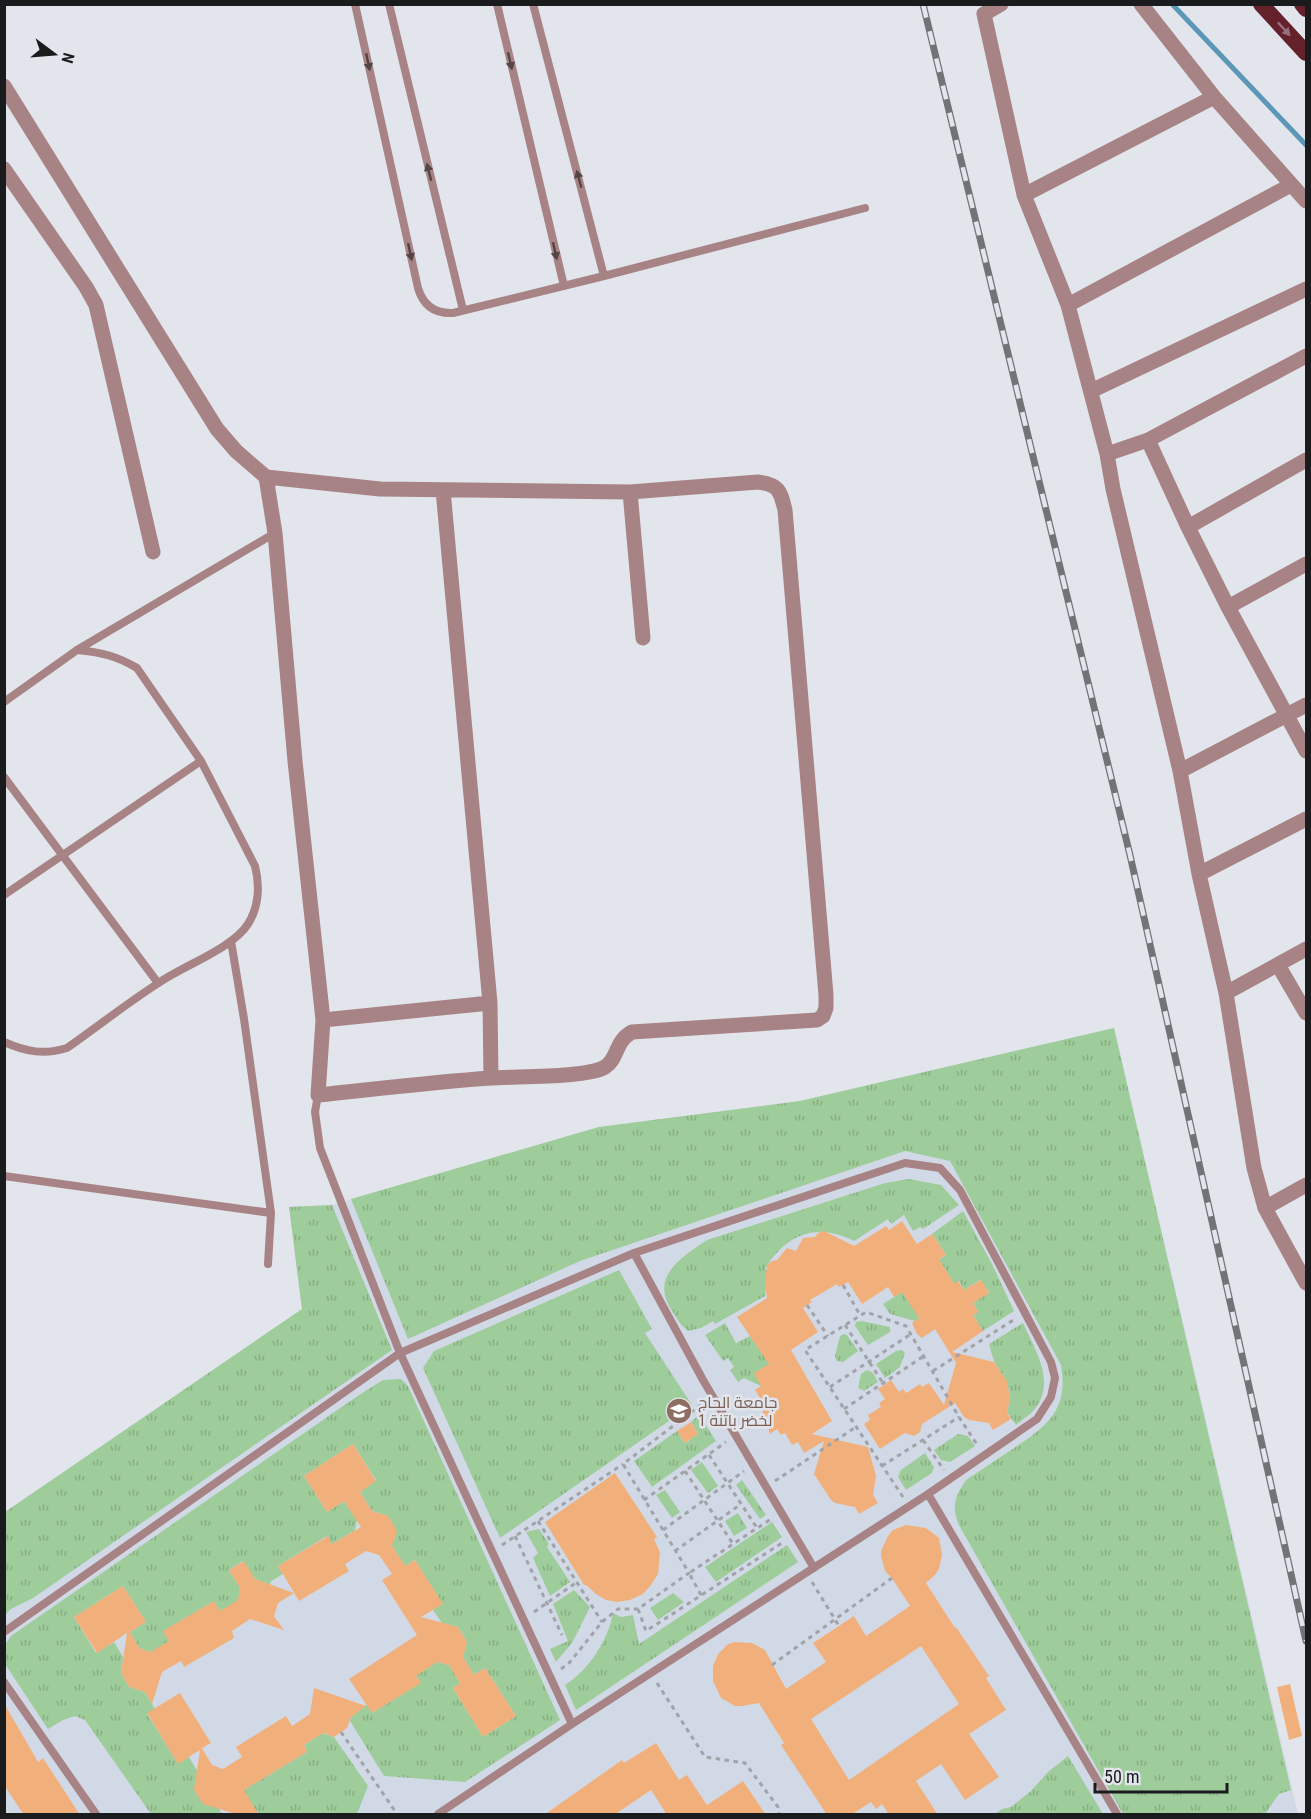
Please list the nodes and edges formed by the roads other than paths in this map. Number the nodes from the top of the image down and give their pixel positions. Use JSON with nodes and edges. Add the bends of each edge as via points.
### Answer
{"nodes":[{"id":1,"x":355,"y":4,"type":"edge"},
{"id":2,"x":389,"y":4,"type":"edge"},
{"id":3,"x":496,"y":4,"type":"edge"},
{"id":4,"x":533,"y":4,"type":"edge"},
{"id":5,"x":1001,"y":4,"type":"edge"},
{"id":6,"x":1141,"y":4,"type":"edge"},
{"id":7,"x":1261,"y":4,"type":"edge"},
{"id":8,"x":1302,"y":4,"type":"edge"},
{"id":9,"x":1306,"y":9,"type":"edge"},
{"id":10,"x":1306,"y":53,"type":"edge"},
{"id":11,"x":4,"y":86,"type":"edge"},
{"id":12,"x":1214,"y":97,"type":"junction"},
{"id":13,"x":4,"y":169,"type":"edge"},
{"id":14,"x":1291,"y":185,"type":"junction"},
{"id":15,"x":1024,"y":195,"type":"junction"},
{"id":16,"x":1306,"y":201,"type":"edge"},
{"id":17,"x":865,"y":208,"type":"dead end"},
{"id":18,"x":604,"y":276,"type":"junction"},
{"id":19,"x":564,"y":286,"type":"junction"},
{"id":20,"x":1306,"y":289,"type":"edge"},
{"id":21,"x":1068,"y":305,"type":"junction"},
{"id":22,"x":463,"y":310,"type":"junction"},
{"id":23,"x":1306,"y":356,"type":"edge"},
{"id":24,"x":1091,"y":391,"type":"junction"},
{"id":25,"x":1148,"y":440,"type":"junction"},
{"id":26,"x":1107,"y":454,"type":"junction"},
{"id":27,"x":1306,"y":460,"type":"edge"},
{"id":28,"x":266,"y":477,"type":"junction"},
{"id":29,"x":443,"y":490,"type":"junction"},
{"id":30,"x":630,"y":492,"type":"junction"},
{"id":31,"x":1188,"y":527,"type":"junction"},
{"id":32,"x":275,"y":533,"type":"junction"},
{"id":33,"x":153,"y":552,"type":"dead end"},
{"id":34,"x":1306,"y":564,"type":"edge"},
{"id":35,"x":1228,"y":607,"type":"junction"},
{"id":36,"x":643,"y":638,"type":"dead end"},
{"id":37,"x":77,"y":650,"type":"junction"},
{"id":38,"x":4,"y":702,"type":"edge"},
{"id":39,"x":1306,"y":705,"type":"edge"},
{"id":40,"x":1288,"y":715,"type":"junction"},
{"id":41,"x":1306,"y":751,"type":"edge"},
{"id":42,"x":201,"y":761,"type":"junction"},
{"id":43,"x":1179,"y":771,"type":"junction"},
{"id":44,"x":4,"y":777,"type":"edge"},
{"id":45,"x":1306,"y":819,"type":"edge"},
{"id":46,"x":63,"y":855,"type":"junction"},
{"id":47,"x":1199,"y":874,"type":"junction"},
{"id":48,"x":4,"y":895,"type":"edge"},
{"id":49,"x":231,"y":941,"type":"junction"},
{"id":50,"x":1306,"y":949,"type":"edge"},
{"id":51,"x":1278,"y":965,"type":"junction"},
{"id":52,"x":158,"y":983,"type":"junction"},
{"id":53,"x":1226,"y":993,"type":"junction"},
{"id":54,"x":490,"y":1003,"type":"junction"},
{"id":55,"x":1306,"y":1013,"type":"edge"},
{"id":56,"x":323,"y":1020,"type":"junction"},
{"id":57,"x":4,"y":1042,"type":"edge"},
{"id":58,"x":491,"y":1078,"type":"junction"},
{"id":59,"x":318,"y":1095,"type":"junction"},
{"id":60,"x":4,"y":1176,"type":"edge"},
{"id":61,"x":1306,"y":1185,"type":"edge"},
{"id":62,"x":1265,"y":1208,"type":"junction"},
{"id":63,"x":271,"y":1213,"type":"junction"},
{"id":64,"x":634,"y":1253,"type":"junction"},
{"id":65,"x":268,"y":1264,"type":"dead end"},
{"id":66,"x":1306,"y":1283,"type":"edge"},
{"id":67,"x":400,"y":1353,"type":"junction"},
{"id":68,"x":928,"y":1494,"type":"junction"},
{"id":69,"x":810,"y":1571,"type":"junction"},
{"id":70,"x":4,"y":1632,"type":"edge"},
{"id":71,"x":4,"y":1682,"type":"edge"},
{"id":72,"x":572,"y":1724,"type":"junction"},
{"id":73,"x":96,"y":1815,"type":"edge"},
{"id":74,"x":438,"y":1815,"type":"edge"},
{"id":75,"x":1117,"y":1815,"type":"edge"}],
"edges":[{"from":1,"to":22,"type":"lane","one_way":true,"via":[[421,298],[438,312]]},
{"from":22,"to":2,"type":"lane","one_way":true},
{"from":3,"to":19,"type":"lane","one_way":true},
{"from":18,"to":4,"type":"lane","one_way":true},
{"from":5,"to":15,"type":"street","via":[[984,14]]},
{"from":6,"to":12,"type":"street"},
{"from":7,"to":10,"type":"highway","one_way":true},
{"from":8,"to":9,"type":"highway"},
{"from":11,"to":28,"type":"street","via":[[217,429]]},
{"from":12,"to":14,"type":"street"},
{"from":12,"to":15,"type":"street"},
{"from":13,"to":33,"type":"street","via":[[96,304]]},
{"from":14,"to":16,"type":"street"},
{"from":14,"to":21,"type":"street"},
{"from":15,"to":21,"type":"street"},
{"from":17,"to":18,"type":"lane"},
{"from":18,"to":19,"type":"lane"},
{"from":19,"to":22,"type":"lane"},
{"from":20,"to":24,"type":"street"},
{"from":21,"to":24,"type":"street"},
{"from":23,"to":25,"type":"street"},
{"from":24,"to":26,"type":"street"},
{"from":25,"to":26,"type":"street"},
{"from":25,"to":31,"type":"street"},
{"from":26,"to":43,"type":"street"},
{"from":27,"to":31,"type":"street"},
{"from":28,"to":29,"type":"street","via":[[380,489]]},
{"from":28,"to":32,"type":"street"},
{"from":29,"to":30,"type":"street"},
{"from":29,"to":54,"type":"street"},
{"from":30,"to":36,"type":"street"},
{"from":30,"to":58,"type":"street","via":[[758,482],[772,484],[780,491],[803,701],[826,1008],[817,1020],[632,1032],[623,1037],[606,1067],[585,1073]]},
{"from":31,"to":35,"type":"street"},
{"from":32,"to":37,"type":"lane"},
{"from":32,"to":56,"type":"street"},
{"from":34,"to":35,"type":"street"},
{"from":35,"to":40,"type":"street"},
{"from":37,"to":38,"type":"lane"},
{"from":37,"to":42,"type":"lane","via":[[106,653],[137,668]]},
{"from":39,"to":40,"type":"street"},
{"from":40,"to":41,"type":"street"},
{"from":40,"to":43,"type":"street"},
{"from":42,"to":46,"type":"lane"},
{"from":42,"to":49,"type":"lane","via":[[259,881],[249,923]]},
{"from":43,"to":47,"type":"street"},
{"from":44,"to":46,"type":"lane"},
{"from":45,"to":47,"type":"street"},
{"from":46,"to":48,"type":"lane"},
{"from":46,"to":52,"type":"lane"},
{"from":47,"to":53,"type":"street"},
{"from":49,"to":52,"type":"lane"},
{"from":49,"to":63,"type":"lane"},
{"from":50,"to":51,"type":"street"},
{"from":51,"to":53,"type":"street"},
{"from":51,"to":55,"type":"street"},
{"from":52,"to":57,"type":"lane","via":[[67,1048],[50,1054]]},
{"from":53,"to":62,"type":"street","via":[[1254,1168]]},
{"from":54,"to":56,"type":"street"},
{"from":54,"to":58,"type":"street"},
{"from":56,"to":59,"type":"street"},
{"from":58,"to":59,"type":"street"},
{"from":59,"to":67,"type":"lane","via":[[315,1112],[320,1148]]},
{"from":60,"to":63,"type":"lane"},
{"from":61,"to":62,"type":"street"},
{"from":62,"to":66,"type":"street"},
{"from":63,"to":65,"type":"lane"},
{"from":64,"to":67,"type":"lane"},
{"from":64,"to":68,"type":"lane","via":[[905,1163],[940,1168],[960,1190],[1051,1362],[1054,1378],[1051,1396],[1037,1419]]},
{"from":64,"to":69,"type":"lane","via":[[794,1535]]},
{"from":67,"to":70,"type":"lane"},
{"from":67,"to":72,"type":"lane"},
{"from":68,"to":69,"type":"lane"},
{"from":68,"to":75,"type":"lane"},
{"from":69,"to":72,"type":"lane"},
{"from":71,"to":73,"type":"lane"},
{"from":72,"to":74,"type":"lane"}]}
